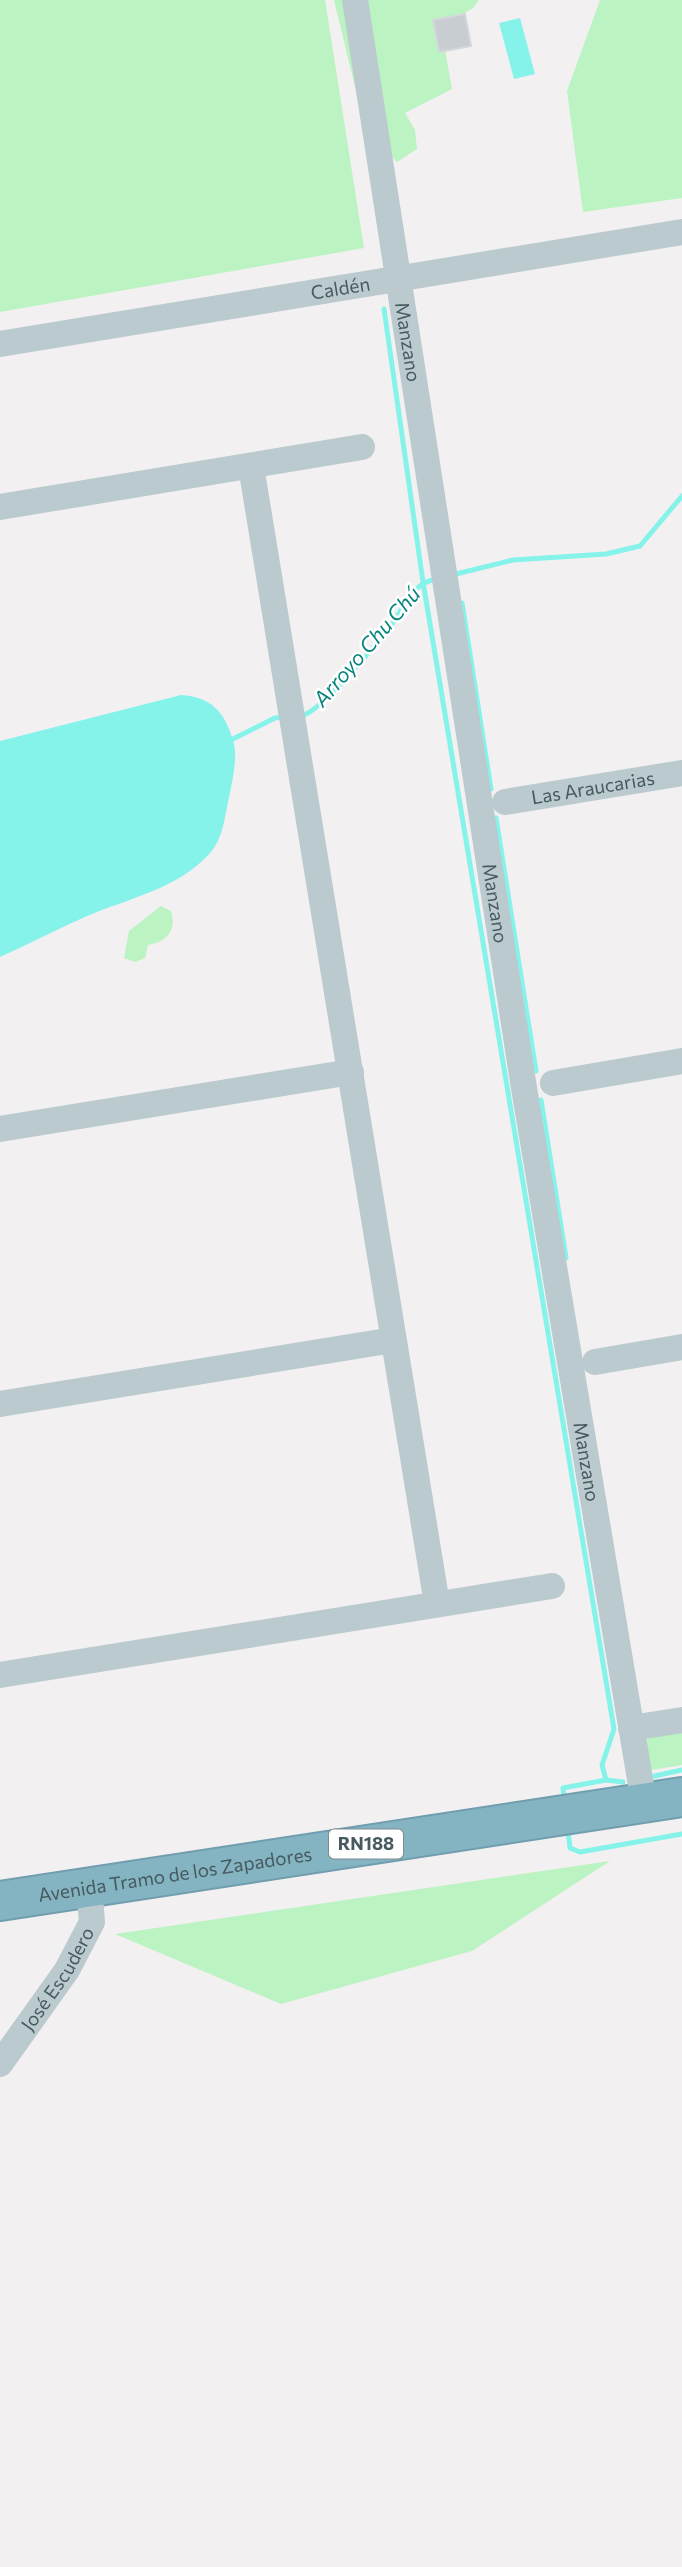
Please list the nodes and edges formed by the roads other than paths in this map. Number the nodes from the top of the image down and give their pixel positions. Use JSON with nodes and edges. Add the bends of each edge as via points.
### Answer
{"nodes":[{"id":1,"x":355,"y":0,"type":"edge"},
{"id":2,"x":682,"y":232,"type":"edge"},
{"id":3,"x":396,"y":278,"type":"junction"},
{"id":4,"x":0,"y":344,"type":"edge"},
{"id":5,"x":362,"y":447,"type":"dead end"},
{"id":6,"x":251,"y":466,"type":"junction"},
{"id":7,"x":0,"y":507,"type":"edge"},
{"id":8,"x":682,"y":773,"type":"edge"},
{"id":9,"x":505,"y":802,"type":"dead end"},
{"id":10,"x":682,"y":1061,"type":"edge"},
{"id":11,"x":351,"y":1072,"type":"junction"},
{"id":12,"x":553,"y":1083,"type":"dead end"},
{"id":13,"x":0,"y":1129,"type":"edge"},
{"id":14,"x":393,"y":1340,"type":"junction"},
{"id":15,"x":682,"y":1347,"type":"edge"},
{"id":16,"x":595,"y":1362,"type":"dead end"},
{"id":17,"x":0,"y":1404,"type":"edge"},
{"id":18,"x":551,"y":1586,"type":"dead end"},
{"id":19,"x":437,"y":1604,"type":"junction"},
{"id":20,"x":0,"y":1675,"type":"edge"},
{"id":21,"x":682,"y":1720,"type":"edge"},
{"id":22,"x":631,"y":1728,"type":"junction"},
{"id":23,"x":682,"y":1797,"type":"edge"},
{"id":24,"x":644,"y":1803,"type":"junction"},
{"id":25,"x":89,"y":1886,"type":"junction"},
{"id":26,"x":0,"y":1901,"type":"edge"},
{"id":27,"x":0,"y":2064,"type":"edge"}],
"edges":[{"from":1,"to":3,"type":"street","name":"Manzano"},
{"from":2,"to":3,"type":"street","name":"Caldén"},
{"from":3,"to":4,"type":"street","name":"Caldén"},
{"from":3,"to":22,"type":"street","name":"Manzano"},
{"from":5,"to":6,"type":"street"},
{"from":6,"to":7,"type":"street"},
{"from":6,"to":11,"type":"street"},
{"from":8,"to":9,"type":"street","name":"Las Araucarias"},
{"from":10,"to":12,"type":"street"},
{"from":11,"to":13,"type":"street"},
{"from":11,"to":14,"type":"street"},
{"from":14,"to":17,"type":"street"},
{"from":14,"to":19,"type":"street"},
{"from":15,"to":16,"type":"street"},
{"from":18,"to":19,"type":"street"},
{"from":19,"to":20,"type":"street"},
{"from":21,"to":22,"type":"street"},
{"from":22,"to":24,"type":"street","name":"Manzano"},
{"from":23,"to":24,"type":"highway","name":"Avenida Tramo de los Zapadores","number":"RN188"},
{"from":24,"to":25,"type":"highway","name":"Avenida Tramo de los Zapadores","number":"RN188"},
{"from":25,"to":26,"type":"highway","name":"Avenida Tramo de los Zapadores","number":"RN188"},
{"from":25,"to":27,"type":"street","name":"José Escudero","via":[[92,1922],[67,1970]]}]}
